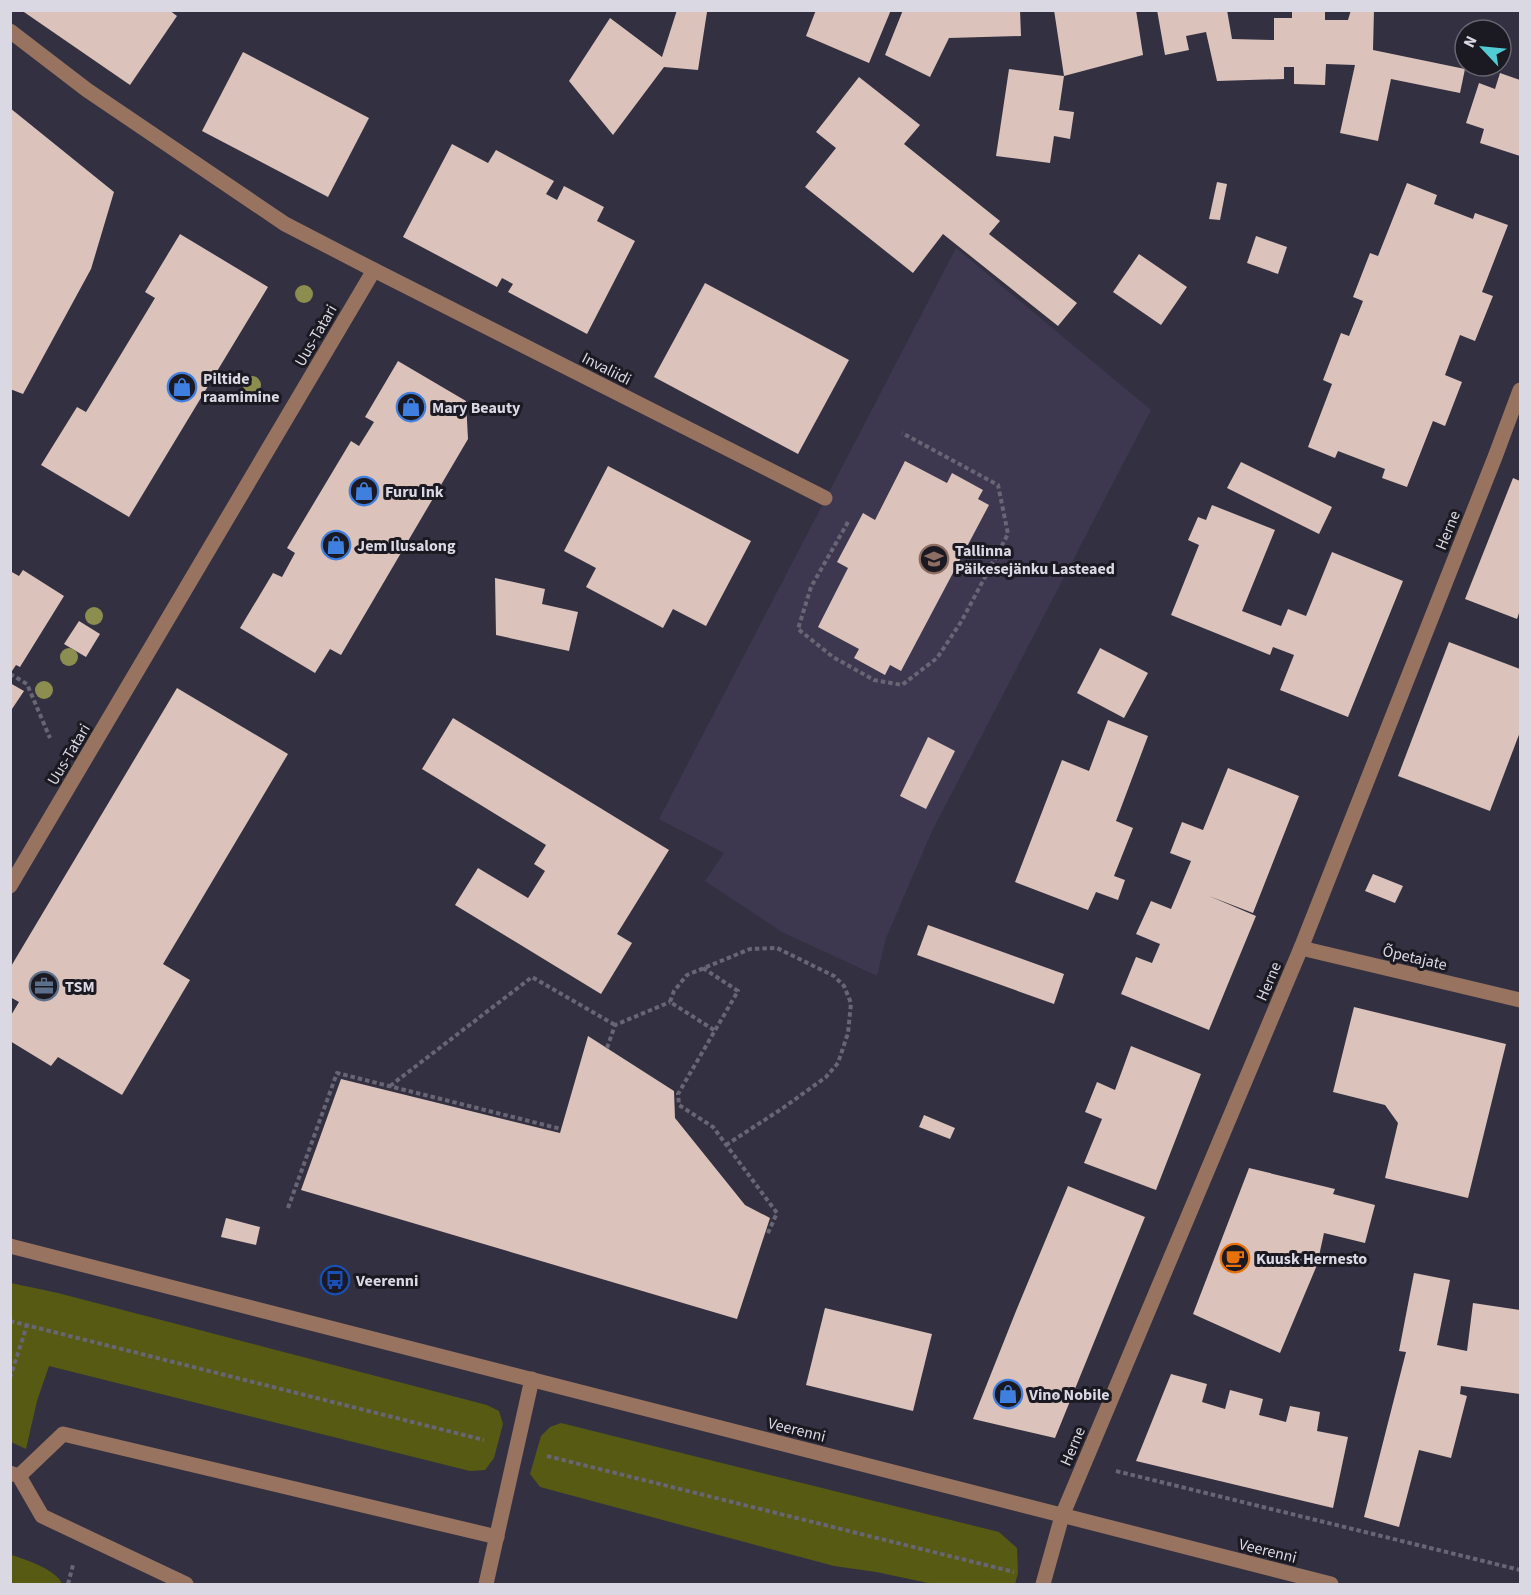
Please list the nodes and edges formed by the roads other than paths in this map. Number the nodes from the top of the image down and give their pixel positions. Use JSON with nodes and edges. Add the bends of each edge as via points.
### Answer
{"nodes":[{"id":1,"x":10,"y":31,"type":"edge"},
{"id":2,"x":374,"y":270,"type":"junction"},
{"id":3,"x":1521,"y":390,"type":"edge"},
{"id":4,"x":825,"y":498,"type":"dead end"},
{"id":5,"x":10,"y":886,"type":"edge"},
{"id":6,"x":1301,"y":948,"type":"junction"},
{"id":7,"x":1521,"y":1000,"type":"edge"},
{"id":8,"x":10,"y":1246,"type":"edge"},
{"id":9,"x":532,"y":1379,"type":"junction"},
{"id":10,"x":15,"y":1474,"type":"edge"},
{"id":11,"x":1062,"y":1516,"type":"junction"},
{"id":12,"x":497,"y":1537,"type":"junction"},
{"id":13,"x":186,"y":1584,"type":"edge"},
{"id":14,"x":486,"y":1584,"type":"edge"},
{"id":15,"x":1043,"y":1584,"type":"edge"},
{"id":16,"x":1330,"y":1584,"type":"edge"}],
"edges":[{"from":1,"to":2,"type":"street","via":[[87,90],[285,224]]},
{"from":2,"to":4,"type":"street","name":"Invaliidi"},
{"from":2,"to":5,"type":"street","name":"Uus-Tatari"},
{"from":3,"to":6,"type":"street","name":"Herne"},
{"from":6,"to":7,"type":"street","name":"Õpetajate"},
{"from":6,"to":11,"type":"street","name":"Herne"},
{"from":8,"to":9,"type":"street","name":"Veerenni"},
{"from":9,"to":11,"type":"street","name":"Veerenni"},
{"from":9,"to":12,"type":"street"},
{"from":10,"to":12,"type":"street","via":[[63,1434]]},
{"from":10,"to":13,"type":"street","via":[[42,1516]]},
{"from":11,"to":15,"type":"street","name":"Herne"},
{"from":11,"to":16,"type":"street","name":"Veerenni"},
{"from":12,"to":14,"type":"street"}]}
